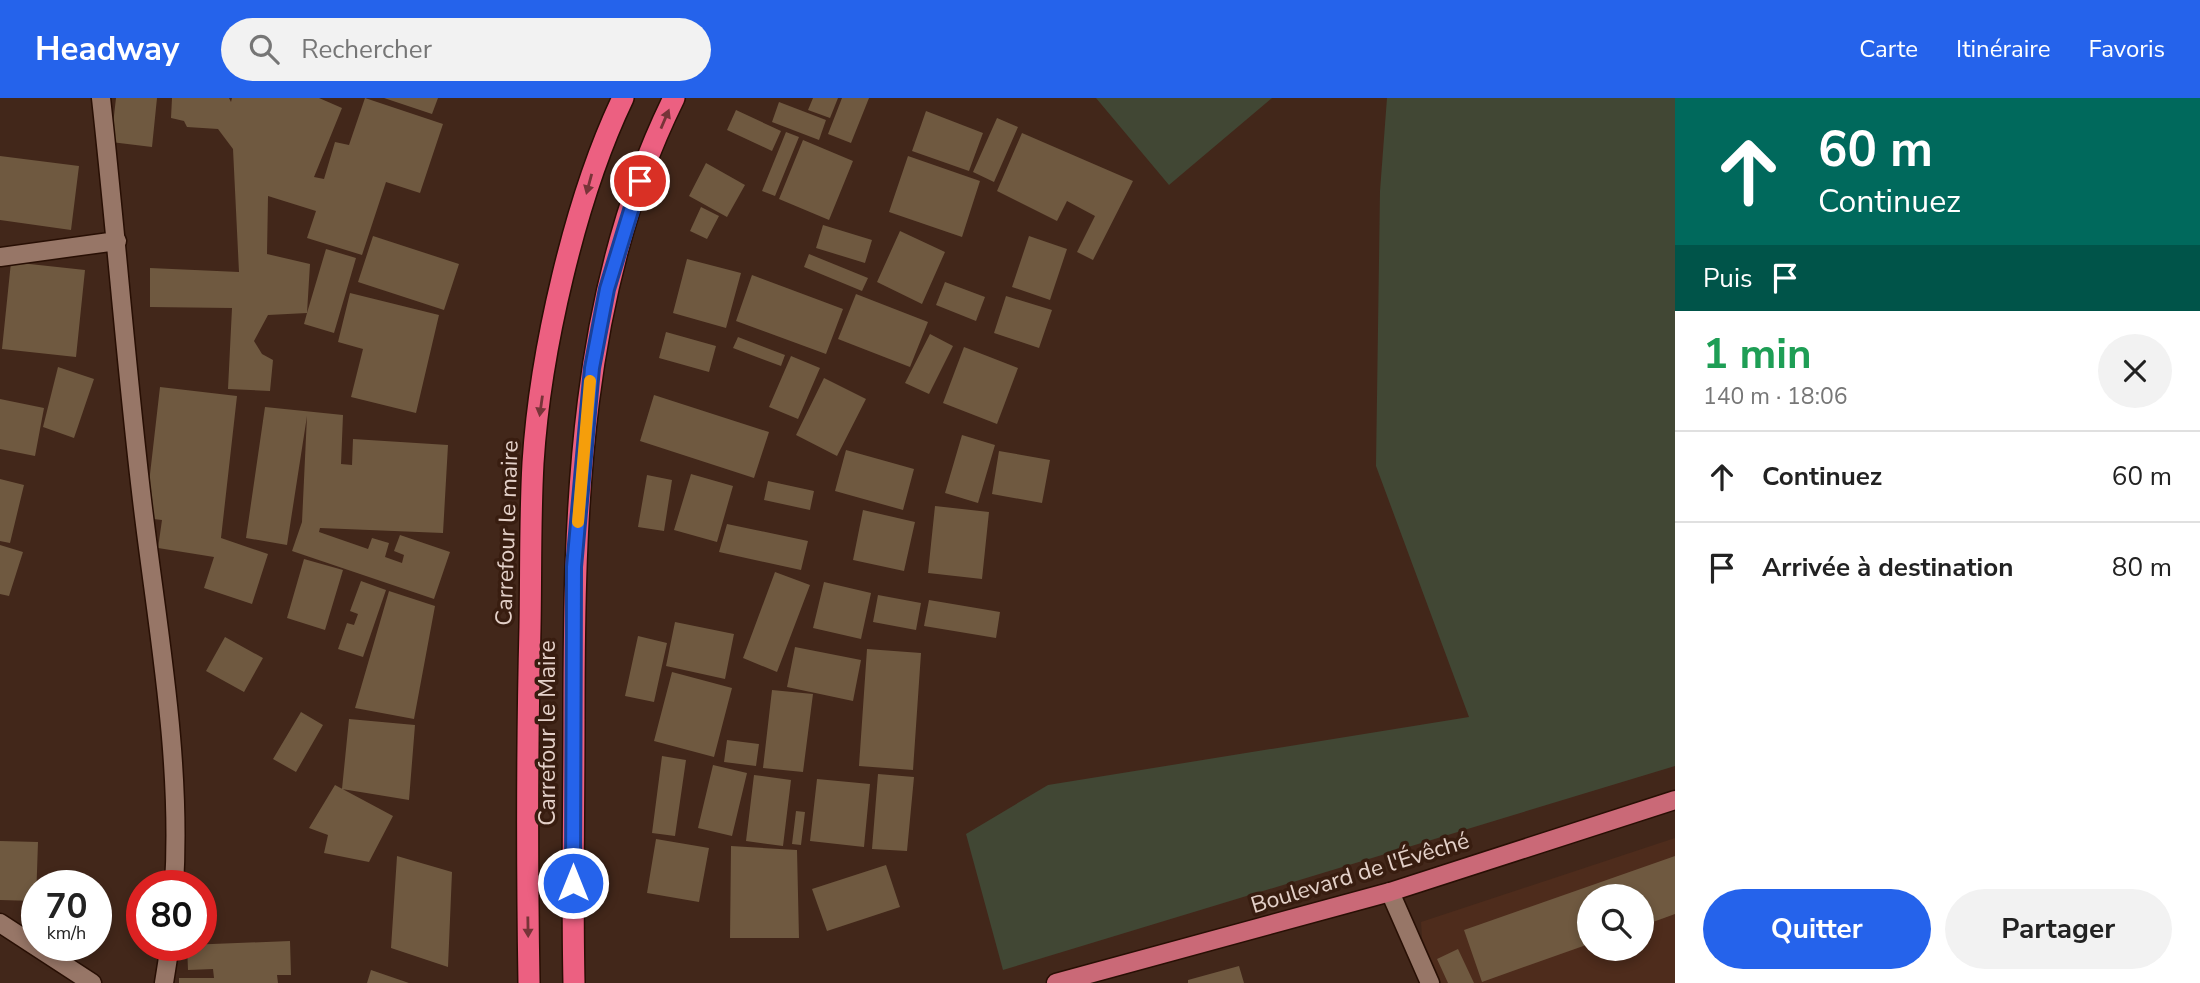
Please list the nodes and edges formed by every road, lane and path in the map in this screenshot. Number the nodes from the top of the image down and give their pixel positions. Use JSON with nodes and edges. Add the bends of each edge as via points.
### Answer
{"nodes":[{"id":1,"x":101,"y":98,"type":"edge"},
{"id":2,"x":623,"y":98,"type":"edge"},
{"id":3,"x":674,"y":98,"type":"edge"},
{"id":4,"x":117,"y":241,"type":"junction"},
{"id":5,"x":0,"y":257,"type":"edge"},
{"id":6,"x":1675,"y":800,"type":"edge"},
{"id":7,"x":175,"y":870,"type":"edge"},
{"id":8,"x":1390,"y":892,"type":"junction"},
{"id":9,"x":0,"y":923,"type":"edge"},
{"id":10,"x":167,"y":961,"type":"edge"},
{"id":11,"x":92,"y":983,"type":"edge"},
{"id":12,"x":164,"y":983,"type":"edge"},
{"id":13,"x":529,"y":983,"type":"edge"},
{"id":14,"x":575,"y":983,"type":"edge"},
{"id":15,"x":1056,"y":983,"type":"edge"},
{"id":16,"x":1430,"y":983,"type":"edge"}],
"edges":[{"from":1,"to":4,"type":"street"},
{"from":2,"to":13,"type":"highway","name":"Carrefour le maire","one_way":true,"via":[[592,172],[570,253],[548,354],[533,461]]},
{"from":14,"to":3,"type":"highway","name":"Carrefour le Maire","one_way":true,"via":[[574,567],[592,368],[607,289],[631,203]]},
{"from":4,"to":5,"type":"street"},
{"from":4,"to":7,"type":"street","via":[[131,410],[173,763]]},
{"from":6,"to":8,"type":"main road","name":"Boulevard de l'Évêché"},
{"from":8,"to":15,"type":"main road","name":"Boulevard de l'Évêché"},
{"from":8,"to":16,"type":"street"},
{"from":9,"to":11,"type":"street"},
{"from":10,"to":12,"type":"street"}]}
